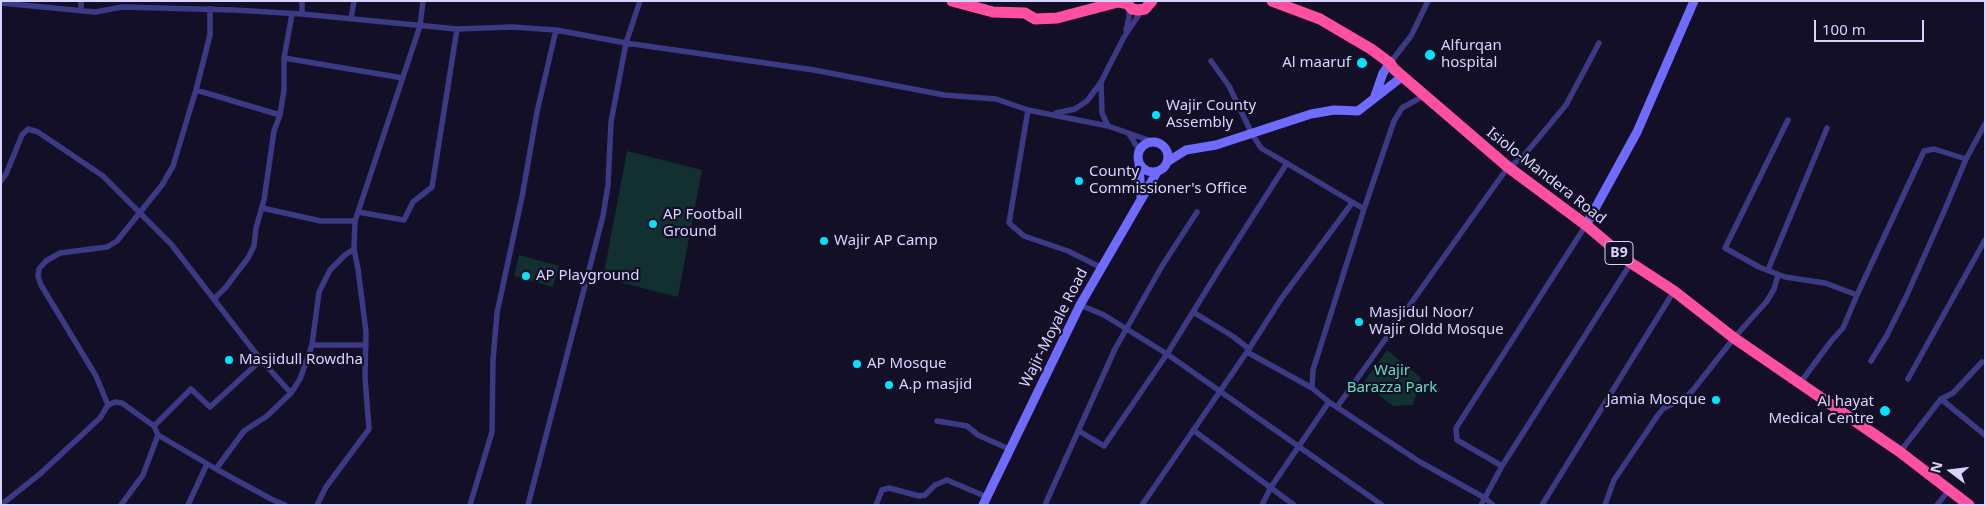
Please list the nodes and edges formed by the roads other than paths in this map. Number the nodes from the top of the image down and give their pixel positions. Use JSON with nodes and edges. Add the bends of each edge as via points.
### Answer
{"nodes":[{"id":1,"x":81,"y":1,"type":"edge"},
{"id":2,"x":302,"y":1,"type":"edge"},
{"id":3,"x":354,"y":1,"type":"edge"},
{"id":4,"x":423,"y":1,"type":"edge"},
{"id":5,"x":640,"y":1,"type":"edge"},
{"id":6,"x":952,"y":1,"type":"edge"},
{"id":7,"x":1152,"y":1,"type":"edge"},
{"id":8,"x":1272,"y":1,"type":"edge"},
{"id":9,"x":1428,"y":1,"type":"edge"},
{"id":10,"x":1694,"y":1,"type":"edge"},
{"id":11,"x":1,"y":3,"type":"edge"},
{"id":12,"x":1102,"y":4,"type":"edge"},
{"id":13,"x":1127,"y":4,"type":"edge"},
{"id":14,"x":210,"y":9,"type":"junction"},
{"id":15,"x":1142,"y":10,"type":"junction"},
{"id":16,"x":81,"y":11,"type":"junction"},
{"id":17,"x":292,"y":14,"type":"junction"},
{"id":18,"x":302,"y":14,"type":"junction"},
{"id":19,"x":351,"y":19,"type":"junction"},
{"id":20,"x":420,"y":26,"type":"junction"},
{"id":21,"x":457,"y":28,"type":"junction"},
{"id":22,"x":556,"y":30,"type":"junction"},
{"id":23,"x":1124,"y":37,"type":"junction"},
{"id":24,"x":626,"y":43,"type":"junction"},
{"id":25,"x":1599,"y":43,"type":"dead end"},
{"id":26,"x":284,"y":58,"type":"junction"},
{"id":27,"x":1211,"y":61,"type":"dead end"},
{"id":28,"x":1390,"y":63,"type":"junction"},
{"id":29,"x":1403,"y":76,"type":"junction"},
{"id":30,"x":403,"y":78,"type":"junction"},
{"id":31,"x":1101,"y":82,"type":"junction"},
{"id":32,"x":196,"y":90,"type":"junction"},
{"id":33,"x":1425,"y":95,"type":"junction"},
{"id":34,"x":1375,"y":96,"type":"junction"},
{"id":35,"x":1028,"y":110,"type":"junction"},
{"id":36,"x":1054,"y":114,"type":"junction"},
{"id":37,"x":280,"y":115,"type":"junction"},
{"id":38,"x":1788,"y":120,"type":"dead end"},
{"id":39,"x":1985,"y":124,"type":"edge"},
{"id":40,"x":1108,"y":126,"type":"junction"},
{"id":41,"x":1826,"y":128,"type":"dead end"},
{"id":42,"x":1128,"y":134,"type":"junction"},
{"id":43,"x":1252,"y":134,"type":"junction"},
{"id":44,"x":1158,"y":144,"type":"junction"},
{"id":45,"x":1139,"y":150,"type":"junction"},
{"id":46,"x":1186,"y":150,"type":"junction"},
{"id":47,"x":1966,"y":159,"type":"junction"},
{"id":48,"x":1167,"y":162,"type":"junction"},
{"id":49,"x":1287,"y":163,"type":"junction"},
{"id":50,"x":1139,"y":164,"type":"junction"},
{"id":51,"x":1508,"y":167,"type":"junction"},
{"id":52,"x":1157,"y":172,"type":"junction"},
{"id":53,"x":1,"y":181,"type":"edge"},
{"id":54,"x":1141,"y":198,"type":"junction"},
{"id":55,"x":1352,"y":202,"type":"junction"},
{"id":56,"x":262,"y":208,"type":"junction"},
{"id":57,"x":1364,"y":209,"type":"junction"},
{"id":58,"x":358,"y":212,"type":"junction"},
{"id":59,"x":1197,"y":212,"type":"dead end"},
{"id":60,"x":139,"y":214,"type":"junction"},
{"id":61,"x":355,"y":221,"type":"junction"},
{"id":62,"x":1586,"y":225,"type":"junction"},
{"id":63,"x":1985,"y":240,"type":"edge"},
{"id":64,"x":354,"y":249,"type":"junction"},
{"id":65,"x":1631,"y":263,"type":"junction"},
{"id":66,"x":1100,"y":267,"type":"junction"},
{"id":67,"x":1768,"y":270,"type":"junction"},
{"id":68,"x":1778,"y":275,"type":"junction"},
{"id":69,"x":1674,"y":291,"type":"junction"},
{"id":70,"x":1857,"y":295,"type":"junction"},
{"id":71,"x":215,"y":298,"type":"junction"},
{"id":72,"x":1080,"y":305,"type":"junction"},
{"id":73,"x":1193,"y":312,"type":"junction"},
{"id":74,"x":1127,"y":329,"type":"junction"},
{"id":75,"x":1734,"y":338,"type":"junction"},
{"id":76,"x":312,"y":345,"type":"junction"},
{"id":77,"x":366,"y":345,"type":"junction"},
{"id":78,"x":1248,"y":351,"type":"junction"},
{"id":79,"x":1167,"y":354,"type":"junction"},
{"id":80,"x":261,"y":360,"type":"junction"},
{"id":81,"x":1871,"y":361,"type":"dead end"},
{"id":82,"x":1982,"y":362,"type":"dead end"},
{"id":83,"x":1908,"y":379,"type":"dead end"},
{"id":84,"x":1800,"y":383,"type":"junction"},
{"id":85,"x":1312,"y":388,"type":"junction"},
{"id":86,"x":1219,"y":391,"type":"junction"},
{"id":87,"x":291,"y":393,"type":"junction"},
{"id":88,"x":1942,"y":400,"type":"junction"},
{"id":89,"x":1329,"y":402,"type":"junction"},
{"id":90,"x":108,"y":405,"type":"junction"},
{"id":91,"x":1337,"y":407,"type":"junction"},
{"id":92,"x":937,"y":421,"type":"dead end"},
{"id":93,"x":154,"y":426,"type":"junction"},
{"id":94,"x":1193,"y":430,"type":"junction"},
{"id":95,"x":1080,"y":431,"type":"junction"},
{"id":96,"x":158,"y":435,"type":"junction"},
{"id":97,"x":1985,"y":435,"type":"edge"},
{"id":98,"x":1299,"y":448,"type":"junction"},
{"id":99,"x":1008,"y":450,"type":"junction"},
{"id":100,"x":1900,"y":452,"type":"junction"},
{"id":101,"x":207,"y":464,"type":"junction"},
{"id":102,"x":1502,"y":466,"type":"junction"},
{"id":103,"x":216,"y":469,"type":"junction"},
{"id":104,"x":1271,"y":487,"type":"junction"},
{"id":105,"x":1949,"y":490,"type":"junction"},
{"id":106,"x":1485,"y":498,"type":"junction"},
{"id":107,"x":985,"y":501,"type":"edge"},
{"id":108,"x":1,"y":505,"type":"edge"},
{"id":109,"x":120,"y":505,"type":"edge"},
{"id":110,"x":188,"y":505,"type":"edge"},
{"id":111,"x":285,"y":505,"type":"edge"},
{"id":112,"x":317,"y":505,"type":"edge"},
{"id":113,"x":470,"y":505,"type":"edge"},
{"id":114,"x":528,"y":505,"type":"edge"},
{"id":115,"x":876,"y":505,"type":"edge"},
{"id":116,"x":1045,"y":505,"type":"edge"},
{"id":117,"x":1142,"y":505,"type":"edge"},
{"id":118,"x":1262,"y":505,"type":"edge"},
{"id":119,"x":1294,"y":505,"type":"edge"},
{"id":120,"x":1382,"y":505,"type":"edge"},
{"id":121,"x":1480,"y":505,"type":"edge"},
{"id":122,"x":1493,"y":505,"type":"edge"},
{"id":123,"x":1542,"y":505,"type":"edge"},
{"id":124,"x":1605,"y":505,"type":"edge"},
{"id":125,"x":1938,"y":505,"type":"edge"},
{"id":126,"x":1969,"y":505,"type":"edge"}],
"edges":[{"from":1,"to":16,"type":"street"},
{"from":2,"to":18,"type":"street"},
{"from":3,"to":19,"type":"street"},
{"from":4,"to":20,"type":"street"},
{"from":5,"to":24,"type":"street"},
{"from":6,"to":12,"type":"highway","via":[[993,12],[1025,13],[1034,20],[1057,18]]},
{"from":7,"to":15,"type":"highway"},
{"from":8,"to":28,"type":"highway","name":"Isiolo-Mandera Road","number":"B9","via":[[1320,19]]},
{"from":9,"to":28,"type":"street","via":[[1411,36]]},
{"from":10,"to":62,"type":"main road","via":[[1638,132]]},
{"from":11,"to":16,"type":"street"},
{"from":12,"to":13,"type":"highway"},
{"from":13,"to":15,"type":"highway"},
{"from":13,"to":23,"type":"street","via":[[1129,18]]},
{"from":14,"to":16,"type":"street","via":[[130,7]]},
{"from":14,"to":17,"type":"street"},
{"from":14,"to":32,"type":"street","via":[[210,35]]},
{"from":15,"to":23,"type":"street"},
{"from":17,"to":18,"type":"street"},
{"from":17,"to":26,"type":"street"},
{"from":18,"to":19,"type":"street"},
{"from":19,"to":20,"type":"street"},
{"from":20,"to":21,"type":"street"},
{"from":20,"to":30,"type":"street"},
{"from":21,"to":22,"type":"street"},
{"from":21,"to":58,"type":"street","via":[[432,187],[413,202],[404,220]]},
{"from":22,"to":24,"type":"street"},
{"from":22,"to":113,"type":"street","via":[[498,304],[492,432]]},
{"from":23,"to":31,"type":"street"},
{"from":24,"to":35,"type":"street","via":[[814,70],[944,95],[996,98]]},
{"from":24,"to":114,"type":"street","via":[[611,122],[603,216]]},
{"from":25,"to":51,"type":"street","via":[[1566,105],[1521,159]]},
{"from":26,"to":30,"type":"street"},
{"from":26,"to":37,"type":"street"},
{"from":27,"to":43,"type":"street","via":[[1229,86]]},
{"from":28,"to":29,"type":"highway","name":"Isiolo-Mandera Road","number":"B9"},
{"from":28,"to":34,"type":"main road"},
{"from":29,"to":33,"type":"highway","name":"Isiolo-Mandera Road","number":"B9"},
{"from":29,"to":34,"type":"main road"},
{"from":30,"to":58,"type":"street"},
{"from":31,"to":36,"type":"street","via":[[1087,101],[1075,109]]},
{"from":31,"to":40,"type":"street","via":[[1102,113]]},
{"from":32,"to":37,"type":"street"},
{"from":32,"to":60,"type":"street","via":[[173,166]]},
{"from":33,"to":51,"type":"highway","name":"Isiolo-Mandera Road","number":"B9"},
{"from":33,"to":57,"type":"street","via":[[1402,108],[1394,121]]},
{"from":34,"to":43,"type":"main road","via":[[1358,111],[1334,110],[1311,114]]},
{"from":35,"to":36,"type":"street"},
{"from":35,"to":66,"type":"street","via":[[1009,224],[1024,236],[1068,251]]},
{"from":36,"to":40,"type":"street"},
{"from":37,"to":56,"type":"street","via":[[274,131]]},
{"from":38,"to":67,"type":"street","via":[[1725,248]]},
{"from":39,"to":47,"type":"street"},
{"from":40,"to":42,"type":"street"},
{"from":41,"to":67,"type":"street"},
{"from":42,"to":44,"type":"street"},
{"from":42,"to":45,"type":"street"},
{"from":43,"to":46,"type":"main road"},
{"from":43,"to":49,"type":"street","via":[[1261,148]]},
{"from":44,"to":45,"type":"main road","via":[[1148,143]]},
{"from":44,"to":46,"type":"main road"},
{"from":44,"to":48,"type":"main road","via":[[1168,156]]},
{"from":45,"to":50,"type":"main road"},
{"from":46,"to":48,"type":"main road"},
{"from":47,"to":70,"type":"street","via":[[1934,149],[1924,151]]},
{"from":47,"to":81,"type":"street","via":[[1906,297]]},
{"from":48,"to":52,"type":"main road"},
{"from":49,"to":55,"type":"street"},
{"from":49,"to":73,"type":"street"},
{"from":50,"to":52,"type":"main road","via":[[1145,171]]},
{"from":50,"to":54,"type":"main road"},
{"from":51,"to":62,"type":"highway","name":"Isiolo-Mandera Road","number":"B9"},
{"from":51,"to":91,"type":"street"},
{"from":52,"to":54,"type":"main road","name":"Wajir-Moyale Road"},
{"from":53,"to":60,"type":"street","via":[[24,131],[32,130],[103,176]]},
{"from":54,"to":66,"type":"main road","name":"Wajir-Moyale Road"},
{"from":55,"to":57,"type":"street"},
{"from":55,"to":78,"type":"street","via":[[1281,299]]},
{"from":56,"to":61,"type":"street","via":[[320,221]]},
{"from":56,"to":71,"type":"street","via":[[254,246],[248,258]]},
{"from":57,"to":85,"type":"street","via":[[1313,370]]},
{"from":58,"to":61,"type":"street"},
{"from":59,"to":74,"type":"street"},
{"from":60,"to":71,"type":"street","via":[[171,244]]},
{"from":60,"to":90,"type":"street","via":[[117,241],[106,247],[60,253],[39,269],[38,276],[96,376]]},
{"from":61,"to":64,"type":"street"},
{"from":62,"to":65,"type":"highway","name":"Isiolo-Mandera Road","number":"B9"},
{"from":62,"to":102,"type":"street","via":[[1456,428],[1457,440]]},
{"from":63,"to":83,"type":"street"},
{"from":64,"to":76,"type":"street","via":[[330,270],[321,286]]},
{"from":64,"to":77,"type":"street"},
{"from":65,"to":69,"type":"highway","name":"Isiolo-Mandera Road","number":"B9"},
{"from":65,"to":102,"type":"street"},
{"from":66,"to":72,"type":"main road","name":"Wajir-Moyale Road"},
{"from":67,"to":68,"type":"street"},
{"from":68,"to":70,"type":"street","via":[[1825,283]]},
{"from":68,"to":75,"type":"street","via":[[1767,301]]},
{"from":69,"to":75,"type":"highway","name":"Isiolo-Mandera Road","number":"B9"},
{"from":69,"to":123,"type":"street"},
{"from":70,"to":84,"type":"street","via":[[1843,328]]},
{"from":71,"to":80,"type":"street"},
{"from":72,"to":74,"type":"street"},
{"from":72,"to":99,"type":"main road","name":"Wajir-Moyale Road"},
{"from":73,"to":78,"type":"street","via":[[1234,337]]},
{"from":73,"to":79,"type":"street"},
{"from":74,"to":79,"type":"street"},
{"from":74,"to":95,"type":"street","via":[[1089,405]]},
{"from":75,"to":84,"type":"highway","name":"Isiolo-Mandera Road","number":"B9"},
{"from":75,"to":124,"type":"street","via":[[1690,393],[1658,415],[1614,480]]},
{"from":76,"to":77,"type":"street"},
{"from":76,"to":87,"type":"street","via":[[300,379]]},
{"from":77,"to":112,"type":"street","via":[[369,430],[326,487]]},
{"from":78,"to":85,"type":"street"},
{"from":78,"to":86,"type":"street"},
{"from":79,"to":86,"type":"street"},
{"from":79,"to":95,"type":"street","via":[[1104,446]]},
{"from":80,"to":87,"type":"street"},
{"from":80,"to":93,"type":"street","via":[[210,406],[191,388]]},
{"from":82,"to":88,"type":"street","via":[[1953,393]]},
{"from":84,"to":100,"type":"highway","name":"Isiolo-Mandera Road","number":"B9"},
{"from":85,"to":89,"type":"street"},
{"from":86,"to":94,"type":"street"},
{"from":86,"to":98,"type":"street"},
{"from":87,"to":103,"type":"street","via":[[267,416],[244,431]]},
{"from":88,"to":97,"type":"street"},
{"from":88,"to":100,"type":"street"},
{"from":89,"to":91,"type":"street"},
{"from":89,"to":98,"type":"street"},
{"from":90,"to":93,"type":"street","via":[[122,404]]},
{"from":90,"to":108,"type":"street","via":[[100,418]]},
{"from":91,"to":106,"type":"street","via":[[1420,462]]},
{"from":92,"to":99,"type":"street","via":[[967,426]]},
{"from":93,"to":96,"type":"street"},
{"from":94,"to":104,"type":"street"},
{"from":94,"to":117,"type":"street"},
{"from":95,"to":116,"type":"street"},
{"from":96,"to":101,"type":"street"},
{"from":96,"to":109,"type":"street","via":[[143,475]]},
{"from":98,"to":104,"type":"street"},
{"from":98,"to":120,"type":"street"},
{"from":99,"to":107,"type":"main road","name":"Wajir-Moyale Road"},
{"from":100,"to":105,"type":"highway","name":"Isiolo-Mandera Road","number":"B9"},
{"from":101,"to":103,"type":"street"},
{"from":101,"to":110,"type":"street"},
{"from":102,"to":106,"type":"street"},
{"from":103,"to":111,"type":"street"},
{"from":104,"to":118,"type":"street"},
{"from":104,"to":119,"type":"street"},
{"from":105,"to":125,"type":"street"},
{"from":105,"to":126,"type":"highway","name":"Isiolo-Mandera Road","number":"B9"},
{"from":106,"to":121,"type":"street"},
{"from":106,"to":122,"type":"street"},
{"from":107,"to":115,"type":"street","via":[[947,480],[935,485],[925,495],[889,488],[882,490]]}]}
